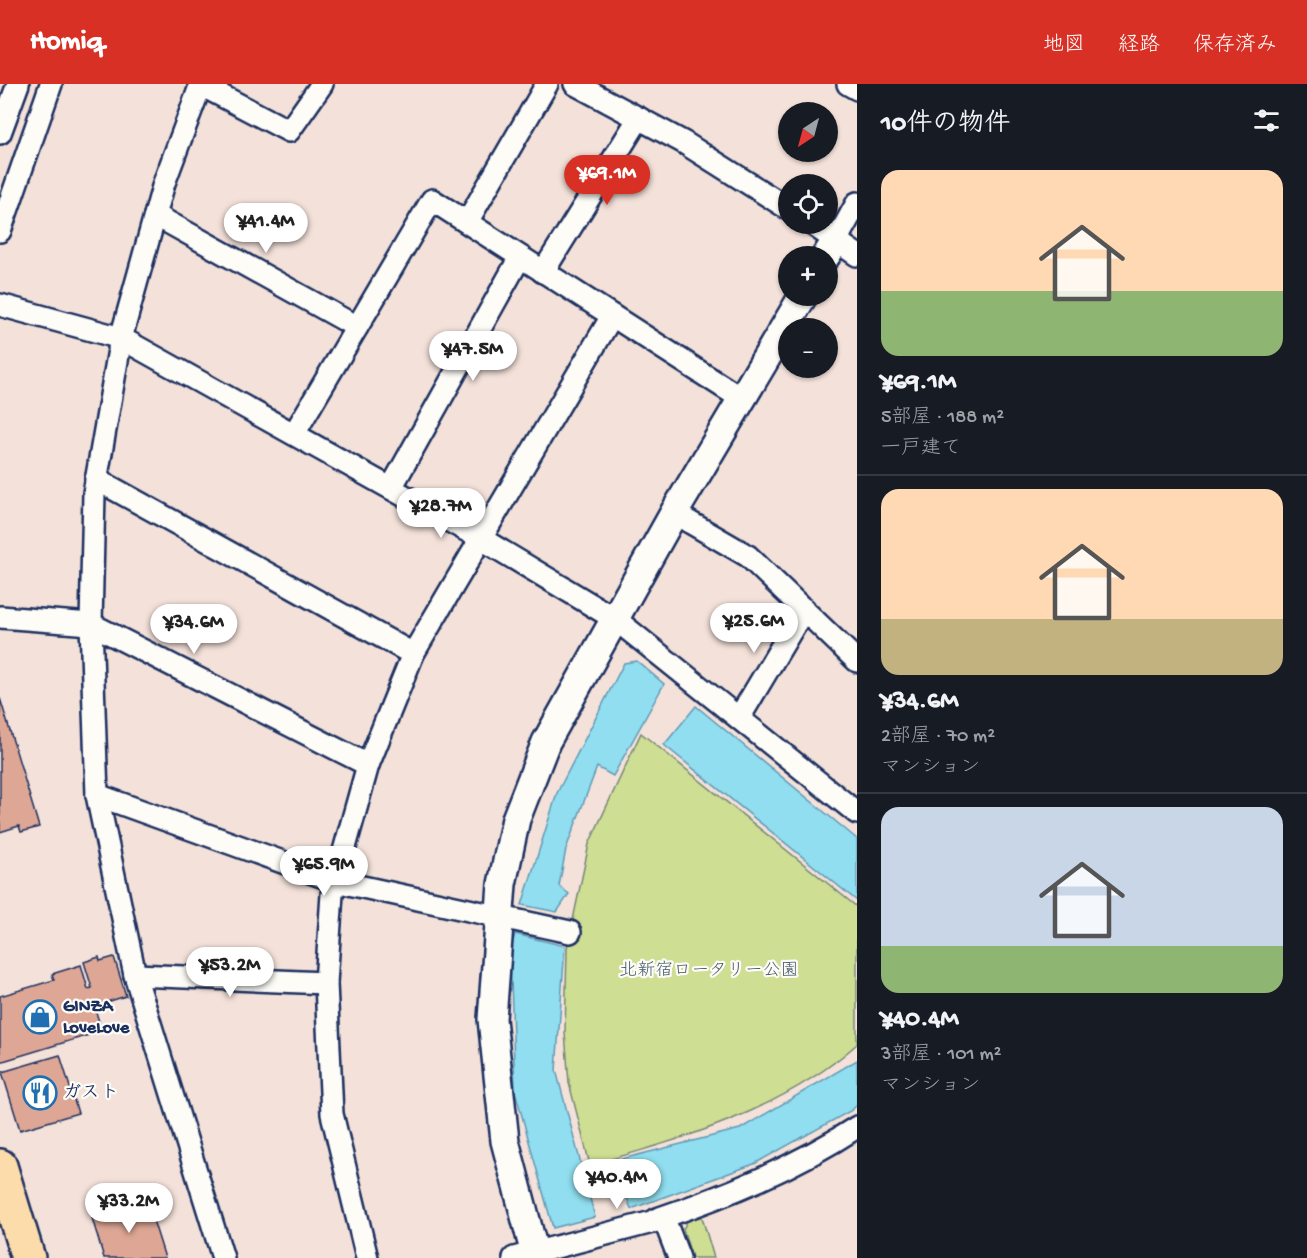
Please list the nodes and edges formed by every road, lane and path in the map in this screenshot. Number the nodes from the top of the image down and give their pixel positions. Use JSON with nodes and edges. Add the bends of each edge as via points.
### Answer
{"nodes":[{"id":1,"x":18,"y":84,"type":"edge"},
{"id":2,"x":51,"y":84,"type":"edge"},
{"id":3,"x":200,"y":84,"type":"edge"},
{"id":4,"x":322,"y":84,"type":"edge"},
{"id":5,"x":547,"y":84,"type":"edge"},
{"id":6,"x":575,"y":84,"type":"edge"},
{"id":7,"x":849,"y":84,"type":"edge"},
{"id":8,"x":857,"y":89,"type":"edge"},
{"id":9,"x":639,"y":118,"type":"junction"},
{"id":10,"x":0,"y":133,"type":"edge"},
{"id":11,"x":778,"y":202,"type":"edge"},
{"id":12,"x":857,"y":203,"type":"edge"},
{"id":13,"x":155,"y":215,"type":"junction"},
{"id":14,"x":467,"y":222,"type":"junction"},
{"id":15,"x":0,"y":231,"type":"edge"},
{"id":16,"x":823,"y":234,"type":"edge"},
{"id":17,"x":840,"y":250,"type":"edge"},
{"id":18,"x":520,"y":257,"type":"junction"},
{"id":19,"x":543,"y":272,"type":"junction"},
{"id":20,"x":0,"y":305,"type":"edge"},
{"id":21,"x":797,"y":306,"type":"edge"},
{"id":22,"x":612,"y":316,"type":"junction"},
{"id":23,"x":357,"y":327,"type":"junction"},
{"id":24,"x":120,"y":338,"type":"junction"},
{"id":25,"x":742,"y":399,"type":"junction"},
{"id":26,"x":294,"y":434,"type":"junction"},
{"id":27,"x":96,"y":479,"type":"junction"},
{"id":28,"x":391,"y":488,"type":"junction"},
{"id":29,"x":674,"y":513,"type":"junction"},
{"id":30,"x":480,"y":538,"type":"junction"},
{"id":31,"x":804,"y":609,"type":"junction"},
{"id":32,"x":0,"y":617,"type":"edge"},
{"id":33,"x":615,"y":619,"type":"junction"},
{"id":34,"x":91,"y":624,"type":"junction"},
{"id":35,"x":413,"y":654,"type":"junction"},
{"id":36,"x":857,"y":661,"type":"edge"},
{"id":37,"x":739,"y":718,"type":"junction"},
{"id":38,"x":368,"y":765,"type":"junction"},
{"id":39,"x":98,"y":795,"type":"junction"},
{"id":40,"x":857,"y":813,"type":"edge"},
{"id":41,"x":335,"y":881,"type":"junction"},
{"id":42,"x":499,"y":918,"type":"junction"},
{"id":43,"x":570,"y":932,"type":"dead end"},
{"id":44,"x":135,"y":975,"type":"junction"},
{"id":45,"x":326,"y":983,"type":"junction"},
{"id":46,"x":857,"y":1127,"type":"edge"},
{"id":47,"x":0,"y":1166,"type":"edge"},
{"id":48,"x":657,"y":1219,"type":"junction"},
{"id":49,"x":5,"y":1220,"type":"edge"},
{"id":50,"x":528,"y":1256,"type":"edge"},
{"id":51,"x":8,"y":1258,"type":"edge"},
{"id":52,"x":28,"y":1258,"type":"edge"},
{"id":53,"x":223,"y":1258,"type":"edge"},
{"id":54,"x":367,"y":1258,"type":"edge"},
{"id":55,"x":679,"y":1258,"type":"edge"}],
"edges":[{"from":1,"to":10,"type":"street"},
{"from":2,"to":15,"type":"street"},
{"from":3,"to":4,"type":"street","via":[[289,131]]},
{"from":3,"to":13,"type":"street"},
{"from":5,"to":14,"type":"street"},
{"from":6,"to":9,"type":"street"},
{"from":7,"to":8,"type":"street"},
{"from":9,"to":11,"type":"street"},
{"from":9,"to":19,"type":"street"},
{"from":12,"to":17,"type":"street"},
{"from":13,"to":23,"type":"street"},
{"from":13,"to":24,"type":"street"},
{"from":14,"to":18,"type":"street"},
{"from":14,"to":23,"type":"street","via":[[432,200]]},
{"from":16,"to":17,"type":"street"},
{"from":18,"to":19,"type":"street"},
{"from":18,"to":28,"type":"street"},
{"from":19,"to":22,"type":"street"},
{"from":20,"to":24,"type":"street"},
{"from":21,"to":25,"type":"street"},
{"from":22,"to":25,"type":"street"},
{"from":22,"to":30,"type":"street"},
{"from":23,"to":26,"type":"street"},
{"from":24,"to":26,"type":"street"},
{"from":24,"to":27,"type":"street"},
{"from":25,"to":29,"type":"street"},
{"from":26,"to":28,"type":"street"},
{"from":27,"to":34,"type":"street"},
{"from":27,"to":35,"type":"street"},
{"from":28,"to":30,"type":"street"},
{"from":29,"to":31,"type":"street","via":[[748,556]]},
{"from":29,"to":33,"type":"street"},
{"from":30,"to":33,"type":"street"},
{"from":30,"to":35,"type":"street"},
{"from":31,"to":36,"type":"street"},
{"from":31,"to":37,"type":"street"},
{"from":32,"to":34,"type":"street"},
{"from":33,"to":37,"type":"street"},
{"from":33,"to":42,"type":"street","via":[[537,764],[516,819]]},
{"from":34,"to":38,"type":"street"},
{"from":34,"to":39,"type":"street"},
{"from":35,"to":38,"type":"street"},
{"from":37,"to":40,"type":"street"},
{"from":38,"to":41,"type":"street"},
{"from":39,"to":41,"type":"street"},
{"from":39,"to":44,"type":"street"},
{"from":41,"to":42,"type":"street"},
{"from":41,"to":45,"type":"street"},
{"from":42,"to":43,"type":"street"},
{"from":42,"to":50,"type":"street","via":[[492,1019],[505,1141]]},
{"from":44,"to":45,"type":"street"},
{"from":44,"to":53,"type":"street"},
{"from":45,"to":54,"type":"street","via":[[332,1114]]},
{"from":46,"to":48,"type":"street","via":[[757,1183]]},
{"from":47,"to":49,"type":"highway"},
{"from":48,"to":50,"type":"street"},
{"from":48,"to":55,"type":"street","via":[[664,1219]]},
{"from":49,"to":51,"type":"highway"},
{"from":49,"to":52,"type":"highway"}]}
